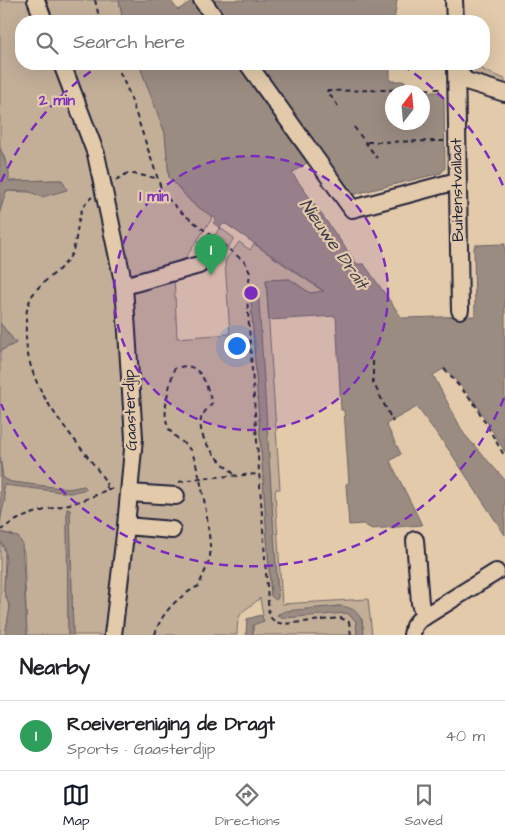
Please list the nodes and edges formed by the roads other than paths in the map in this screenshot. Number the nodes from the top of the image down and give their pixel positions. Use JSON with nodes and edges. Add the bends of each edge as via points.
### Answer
{"nodes":[{"id":1,"x":36,"y":0,"type":"edge"},
{"id":2,"x":202,"y":0,"type":"edge"},
{"id":3,"x":454,"y":0,"type":"edge"},
{"id":4,"x":42,"y":15,"type":"edge"},
{"id":5,"x":213,"y":15,"type":"edge"},
{"id":6,"x":455,"y":15,"type":"edge"},
{"id":7,"x":64,"y":70,"type":"edge"},
{"id":8,"x":252,"y":70,"type":"edge"},
{"id":9,"x":456,"y":70,"type":"edge"},
{"id":10,"x":459,"y":70,"type":"edge"},
{"id":11,"x":505,"y":94,"type":"edge"},
{"id":12,"x":457,"y":181,"type":"junction"},
{"id":13,"x":199,"y":265,"type":"dead end"},
{"id":14,"x":124,"y":286,"type":"junction"},
{"id":15,"x":460,"y":310,"type":"dead end"},
{"id":16,"x":176,"y":489,"type":"road end"},
{"id":17,"x":129,"y":492,"type":"junction"},
{"id":18,"x":126,"y":526,"type":"junction"},
{"id":19,"x":172,"y":530,"type":"dead end"},
{"id":20,"x":416,"y":540,"type":"dead end"},
{"id":21,"x":496,"y":572,"type":"dead end"},
{"id":22,"x":424,"y":617,"type":"junction"},
{"id":23,"x":113,"y":635,"type":"edge"},
{"id":24,"x":412,"y":635,"type":"edge"}],
"edges":[{"from":1,"to":4,"type":"street"},
{"from":2,"to":5,"type":"street"},
{"from":3,"to":6,"type":"street"},
{"from":7,"to":14,"type":"street","name":"Gaasterdjip","via":[[83,116],[104,186]]},
{"from":8,"to":12,"type":"street","via":[[352,209]]},
{"from":9,"to":12,"type":"street","name":"Buitenstvallaat"},
{"from":10,"to":11,"type":"street","name":"Buitenstvallaat","via":[[466,81]]},
{"from":12,"to":15,"type":"street","name":"Buitenstvallaat"},
{"from":13,"to":14,"type":"street"},
{"from":14,"to":17,"type":"street","name":"Gaasterdjip","via":[[134,438]]},
{"from":16,"to":17,"type":"street"},
{"from":17,"to":18,"type":"street","name":"Gaasterdjip"},
{"from":18,"to":19,"type":"street"},
{"from":18,"to":23,"type":"street","name":"Gaasterdjip"},
{"from":20,"to":22,"type":"street","via":[[420,603]]},
{"from":21,"to":22,"type":"street"},
{"from":22,"to":24,"type":"street","via":[[414,626]]}]}
